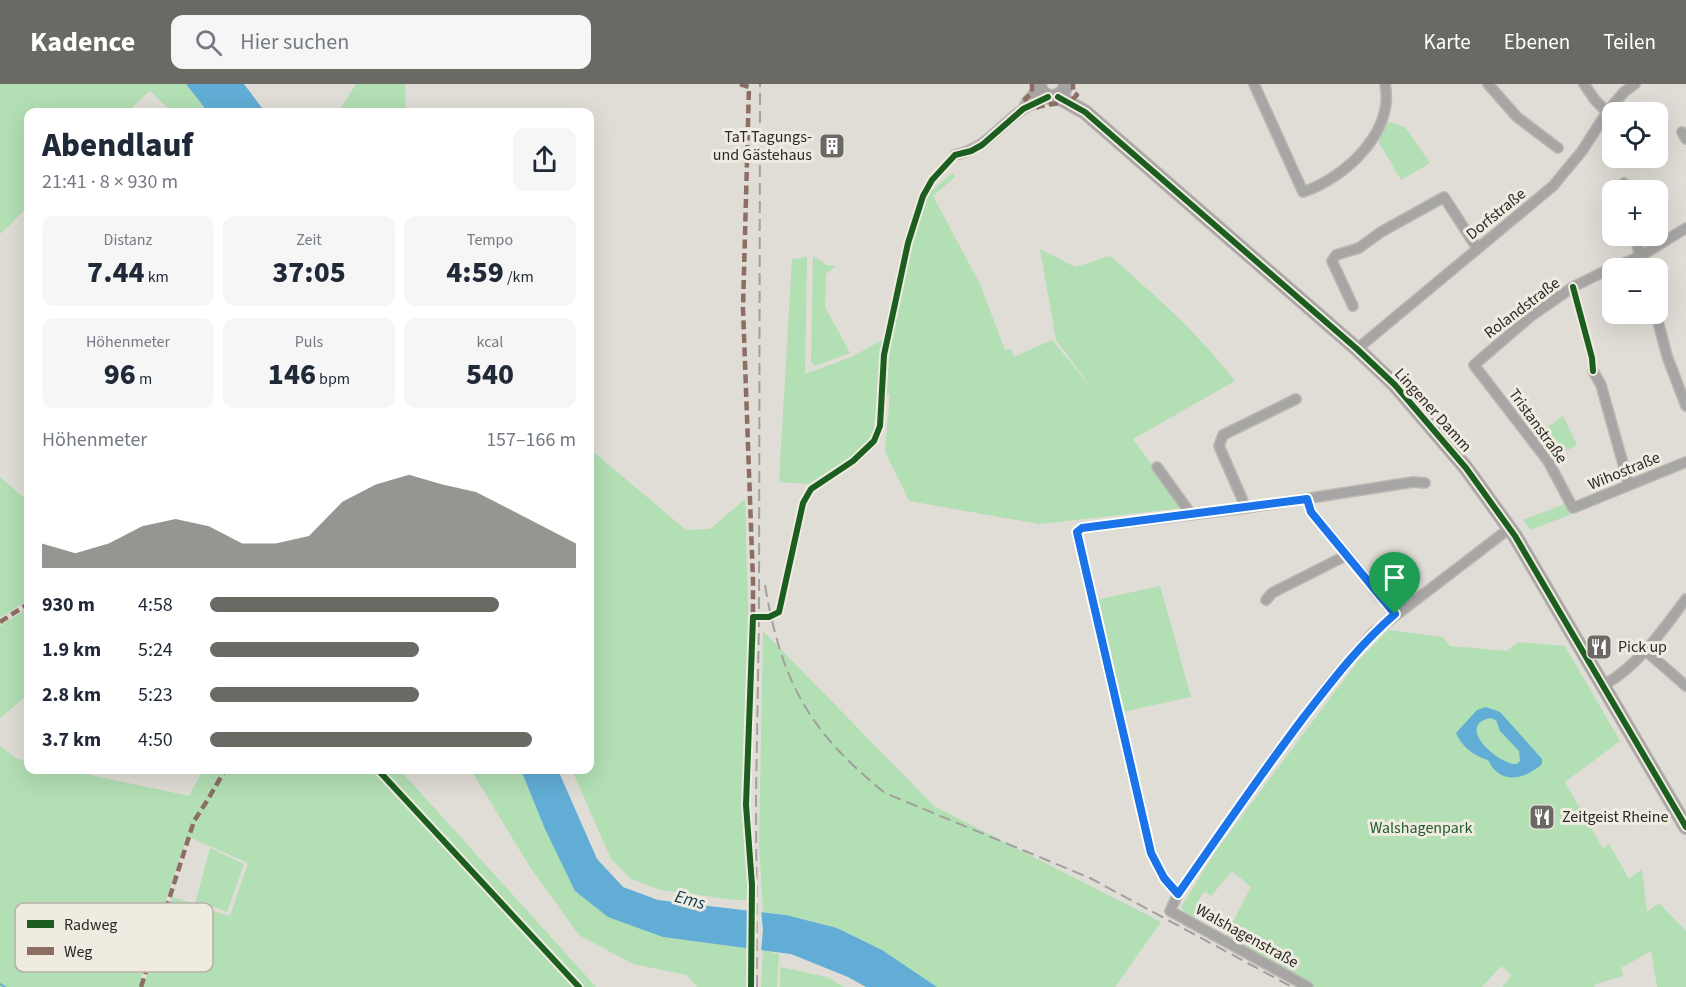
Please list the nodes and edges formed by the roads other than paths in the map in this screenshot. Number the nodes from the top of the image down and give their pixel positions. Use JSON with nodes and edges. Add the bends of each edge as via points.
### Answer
{"nodes":[{"id":1,"x":1254,"y":84,"type":"edge"},
{"id":2,"x":1385,"y":84,"type":"edge"},
{"id":3,"x":1488,"y":84,"type":"edge"},
{"id":4,"x":1584,"y":84,"type":"edge"},
{"id":5,"x":1635,"y":84,"type":"edge"},
{"id":6,"x":1053,"y":89,"type":"edge"},
{"id":7,"x":1616,"y":102,"type":"edge"},
{"id":8,"x":1602,"y":107,"type":"edge"},
{"id":9,"x":1602,"y":120,"type":"edge"},
{"id":10,"x":1558,"y":148,"type":"dead end"},
{"id":11,"x":955,"y":155,"type":"dead end"},
{"id":12,"x":1686,"y":228,"type":"edge"},
{"id":13,"x":1637,"y":246,"type":"edge"},
{"id":14,"x":1477,"y":248,"type":"junction"},
{"id":15,"x":1640,"y":257,"type":"junction"},
{"id":16,"x":1353,"y":306,"type":"dead end"},
{"id":17,"x":1659,"y":324,"type":"edge"},
{"id":18,"x":1357,"y":349,"type":"junction"},
{"id":19,"x":1474,"y":364,"type":"joint"},
{"id":20,"x":1593,"y":371,"type":"dead end"},
{"id":21,"x":1296,"y":399,"type":"dead end"},
{"id":22,"x":1686,"y":406,"type":"edge"},
{"id":23,"x":1686,"y":462,"type":"edge"},
{"id":24,"x":1157,"y":467,"type":"dead end"},
{"id":25,"x":1425,"y":483,"type":"dead end"},
{"id":26,"x":1629,"y":485,"type":"junction"},
{"id":27,"x":1307,"y":499,"type":"junction"},
{"id":28,"x":1246,"y":508,"type":"junction"},
{"id":29,"x":1572,"y":508,"type":"joint"},
{"id":30,"x":1191,"y":514,"type":"junction"},
{"id":31,"x":1510,"y":528,"type":"junction"},
{"id":32,"x":1347,"y":555,"type":"junction"},
{"id":33,"x":1686,"y":599,"type":"edge"},
{"id":34,"x":1266,"y":600,"type":"dead end"},
{"id":35,"x":1395,"y":614,"type":"junction"},
{"id":36,"x":1646,"y":651,"type":"junction"},
{"id":37,"x":1604,"y":686,"type":"junction"},
{"id":38,"x":1686,"y":686,"type":"edge"},
{"id":39,"x":1686,"y":827,"type":"edge"},
{"id":40,"x":1178,"y":894,"type":"junction"},
{"id":41,"x":1308,"y":987,"type":"edge"}],
"edges":[{"from":1,"to":2,"type":"street","via":[[1303,192],[1361,155],[1383,118]]},
{"from":3,"to":10,"type":"street","via":[[1517,117]]},
{"from":4,"to":8,"type":"street"},
{"from":5,"to":7,"type":"street","name":"Dorfstraße"},
{"from":6,"to":11,"type":"street","via":[[1027,101],[982,145]]},
{"from":6,"to":18,"type":"main road","name":"Lingener Damm","via":[[1082,105],[1085,112]]},
{"from":9,"to":14,"type":"street","name":"Dorfstraße","via":[[1553,186]]},
{"from":12,"to":15,"type":"street","name":"Rolandstraße"},
{"from":13,"to":15,"type":"street"},
{"from":14,"to":16,"type":"street","via":[[1443,197],[1359,248],[1336,255],[1332,261]]},
{"from":14,"to":18,"type":"street","name":"Dorfstraße"},
{"from":15,"to":19,"type":"street","name":"Rolandstraße","via":[[1573,287]]},
{"from":17,"to":22,"type":"street"},
{"from":18,"to":31,"type":"main road","name":"Lingener Damm","via":[[1395,385],[1460,460]]},
{"from":19,"to":29,"type":"street","name":"Tristanstraße","via":[[1548,461]]},
{"from":20,"to":26,"type":"street","via":[[1601,385]]},
{"from":21,"to":28,"type":"street","via":[[1223,435],[1219,446]]},
{"from":23,"to":26,"type":"street","name":"Wihostraße"},
{"from":24,"to":30,"type":"street"},
{"from":25,"to":27,"type":"street"},
{"from":26,"to":29,"type":"street","name":"Wihostraße"},
{"from":27,"to":28,"type":"street"},
{"from":27,"to":32,"type":"street","via":[[1311,512]]},
{"from":28,"to":30,"type":"street"},
{"from":30,"to":40,"type":"street","via":[[1082,528],[1077,532],[1151,853]]},
{"from":31,"to":35,"type":"street"},
{"from":31,"to":37,"type":"main road","name":"Lingener Damm"},
{"from":32,"to":34,"type":"street","via":[[1272,593]]},
{"from":32,"to":35,"type":"street"},
{"from":33,"to":36,"type":"street"},
{"from":35,"to":40,"type":"street","via":[[1330,683]]},
{"from":36,"to":37,"type":"street","via":[[1622,675]]},
{"from":36,"to":38,"type":"street"},
{"from":37,"to":39,"type":"main road","name":"Lingener Damm"},
{"from":40,"to":41,"type":"street","name":"Walshagenstraße","via":[[1170,911]]}]}
